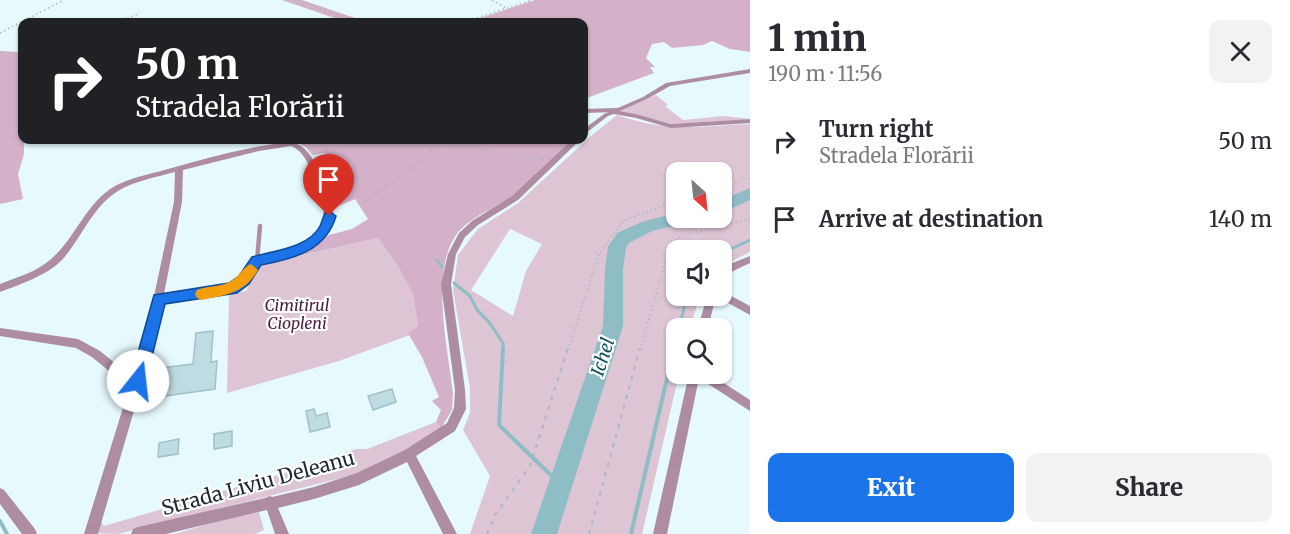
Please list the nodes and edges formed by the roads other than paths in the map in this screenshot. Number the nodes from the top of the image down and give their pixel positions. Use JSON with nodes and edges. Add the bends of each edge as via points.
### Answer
{"nodes":[{"id":1,"x":750,"y":71,"type":"edge"},
{"id":2,"x":588,"y":111,"type":"edge"},
{"id":3,"x":614,"y":111,"type":"junction"},
{"id":4,"x":750,"y":121,"type":"edge"},
{"id":5,"x":588,"y":129,"type":"edge"},
{"id":6,"x":285,"y":144,"type":"edge"},
{"id":7,"x":292,"y":144,"type":"edge"},
{"id":8,"x":572,"y":144,"type":"edge"},
{"id":9,"x":179,"y":169,"type":"junction"},
{"id":10,"x":260,"y":226,"type":"dead end"},
{"id":11,"x":750,"y":258,"type":"edge"},
{"id":12,"x":256,"y":261,"type":"junction"},
{"id":13,"x":732,"y":267,"type":"edge"},
{"id":14,"x":0,"y":288,"type":"edge"},
{"id":15,"x":159,"y":299,"type":"junction"},
{"id":16,"x":732,"y":301,"type":"edge"},
{"id":17,"x":750,"y":311,"type":"edge"},
{"id":18,"x":0,"y":332,"type":"edge"},
{"id":19,"x":142,"y":366,"type":"junction"},
{"id":20,"x":692,"y":384,"type":"edge"},
{"id":21,"x":717,"y":384,"type":"edge"},
{"id":22,"x":750,"y":406,"type":"edge"},
{"id":23,"x":409,"y":454,"type":"junction"},
{"id":24,"x":0,"y":494,"type":"edge"},
{"id":25,"x":270,"y":502,"type":"junction"},
{"id":26,"x":30,"y":534,"type":"edge"},
{"id":27,"x":91,"y":534,"type":"edge"},
{"id":28,"x":138,"y":534,"type":"edge"},
{"id":29,"x":282,"y":534,"type":"edge"},
{"id":30,"x":450,"y":534,"type":"edge"},
{"id":31,"x":660,"y":534,"type":"edge"}],
"edges":[{"from":1,"to":3,"type":"street","via":[[668,84]]},
{"from":2,"to":3,"type":"lane"},
{"from":3,"to":4,"type":"street","via":[[671,126]]},
{"from":3,"to":5,"type":"street"},
{"from":6,"to":9,"type":"street"},
{"from":7,"to":12,"type":"street","via":[[310,158],[329,216],[325,230],[290,254]]},
{"from":8,"to":23,"type":"street","name":"Strada Liviu Deleanu","via":[[515,198],[475,223],[462,235],[452,254],[446,284],[460,409],[451,427]]},
{"from":9,"to":14,"type":"street","via":[[117,187],[50,265]]},
{"from":9,"to":15,"type":"street","via":[[178,202]]},
{"from":10,"to":12,"type":"lane"},
{"from":11,"to":13,"type":"street"},
{"from":12,"to":15,"type":"street","via":[[244,280],[232,288]]},
{"from":15,"to":19,"type":"street"},
{"from":16,"to":17,"type":"street"},
{"from":18,"to":19,"type":"street","via":[[78,344],[122,370]]},
{"from":19,"to":27,"type":"street"},
{"from":20,"to":31,"type":"street"},
{"from":21,"to":22,"type":"street"},
{"from":23,"to":25,"type":"street","name":"Strada Liviu Deleanu","via":[[358,479]]},
{"from":23,"to":30,"type":"street"},
{"from":24,"to":26,"type":"street"},
{"from":25,"to":28,"type":"street","name":"Strada Liviu Deleanu"},
{"from":25,"to":29,"type":"street"}]}
